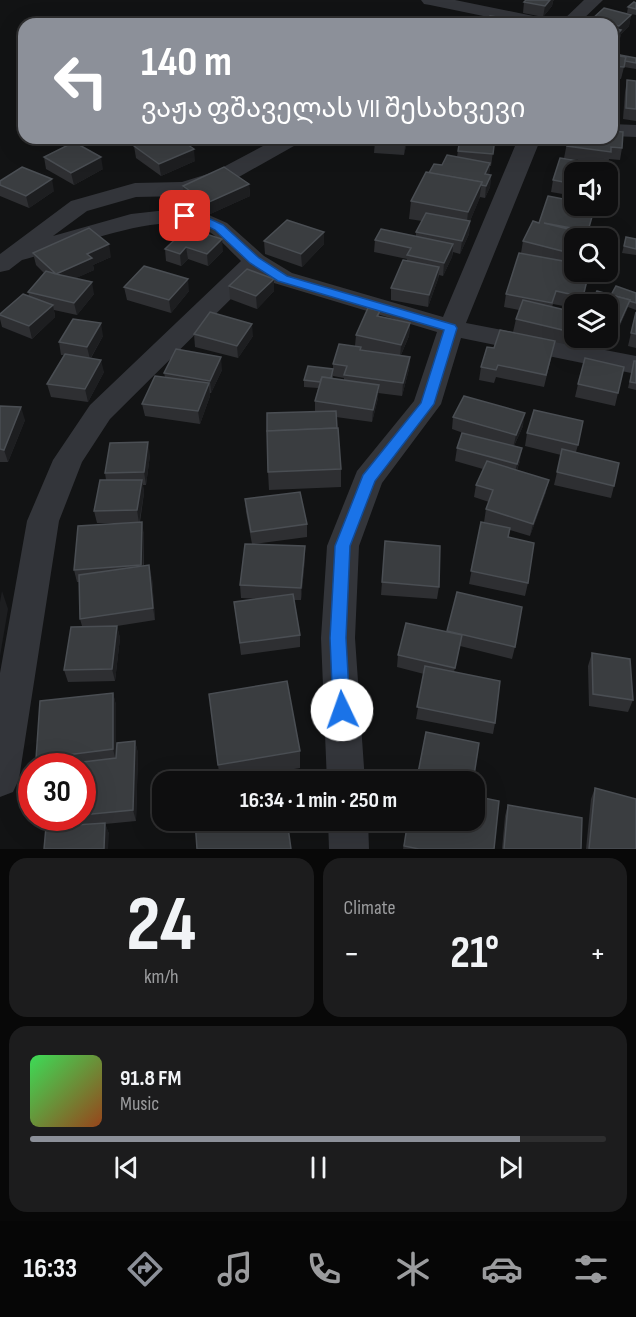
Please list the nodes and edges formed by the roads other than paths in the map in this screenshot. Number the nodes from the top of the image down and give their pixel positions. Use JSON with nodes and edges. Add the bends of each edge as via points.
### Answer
{"nodes":[{"id":1,"x":430,"y":0,"type":"edge"},
{"id":2,"x":594,"y":0,"type":"edge"},
{"id":3,"x":518,"y":18,"type":"edge"},
{"id":4,"x":574,"y":18,"type":"edge"},
{"id":5,"x":618,"y":130,"type":"edge"},
{"id":6,"x":636,"y":131,"type":"edge"},
{"id":7,"x":283,"y":144,"type":"edge"},
{"id":8,"x":528,"y":144,"type":"edge"},
{"id":9,"x":9,"y":259,"type":"edge"},
{"id":10,"x":255,"y":261,"type":"junction"},
{"id":11,"x":451,"y":328,"type":"junction"},
{"id":12,"x":636,"y":365,"type":"edge"},
{"id":13,"x":2,"y":762,"type":"edge"},
{"id":14,"x":345,"y":771,"type":"edge"},
{"id":15,"x":348,"y":831,"type":"edge"},
{"id":16,"x":349,"y":849,"type":"edge"}],
"edges":[{"from":1,"to":3,"type":"street"},
{"from":2,"to":4,"type":"street"},
{"from":5,"to":6,"type":"street"},
{"from":7,"to":9,"type":"street","via":[[222,177],[184,189],[135,190],[79,206]]},
{"from":8,"to":11,"type":"street"},
{"from":9,"to":10,"type":"street","via":[[131,221],[185,216],[219,228]]},
{"from":10,"to":11,"type":"street","via":[[283,278]]},
{"from":10,"to":13,"type":"street","via":[[100,412],[69,460],[43,521]]},
{"from":11,"to":12,"type":"street"},
{"from":11,"to":14,"type":"street","via":[[427,404],[368,479],[343,546],[338,638]]},
{"from":15,"to":16,"type":"street"}]}
